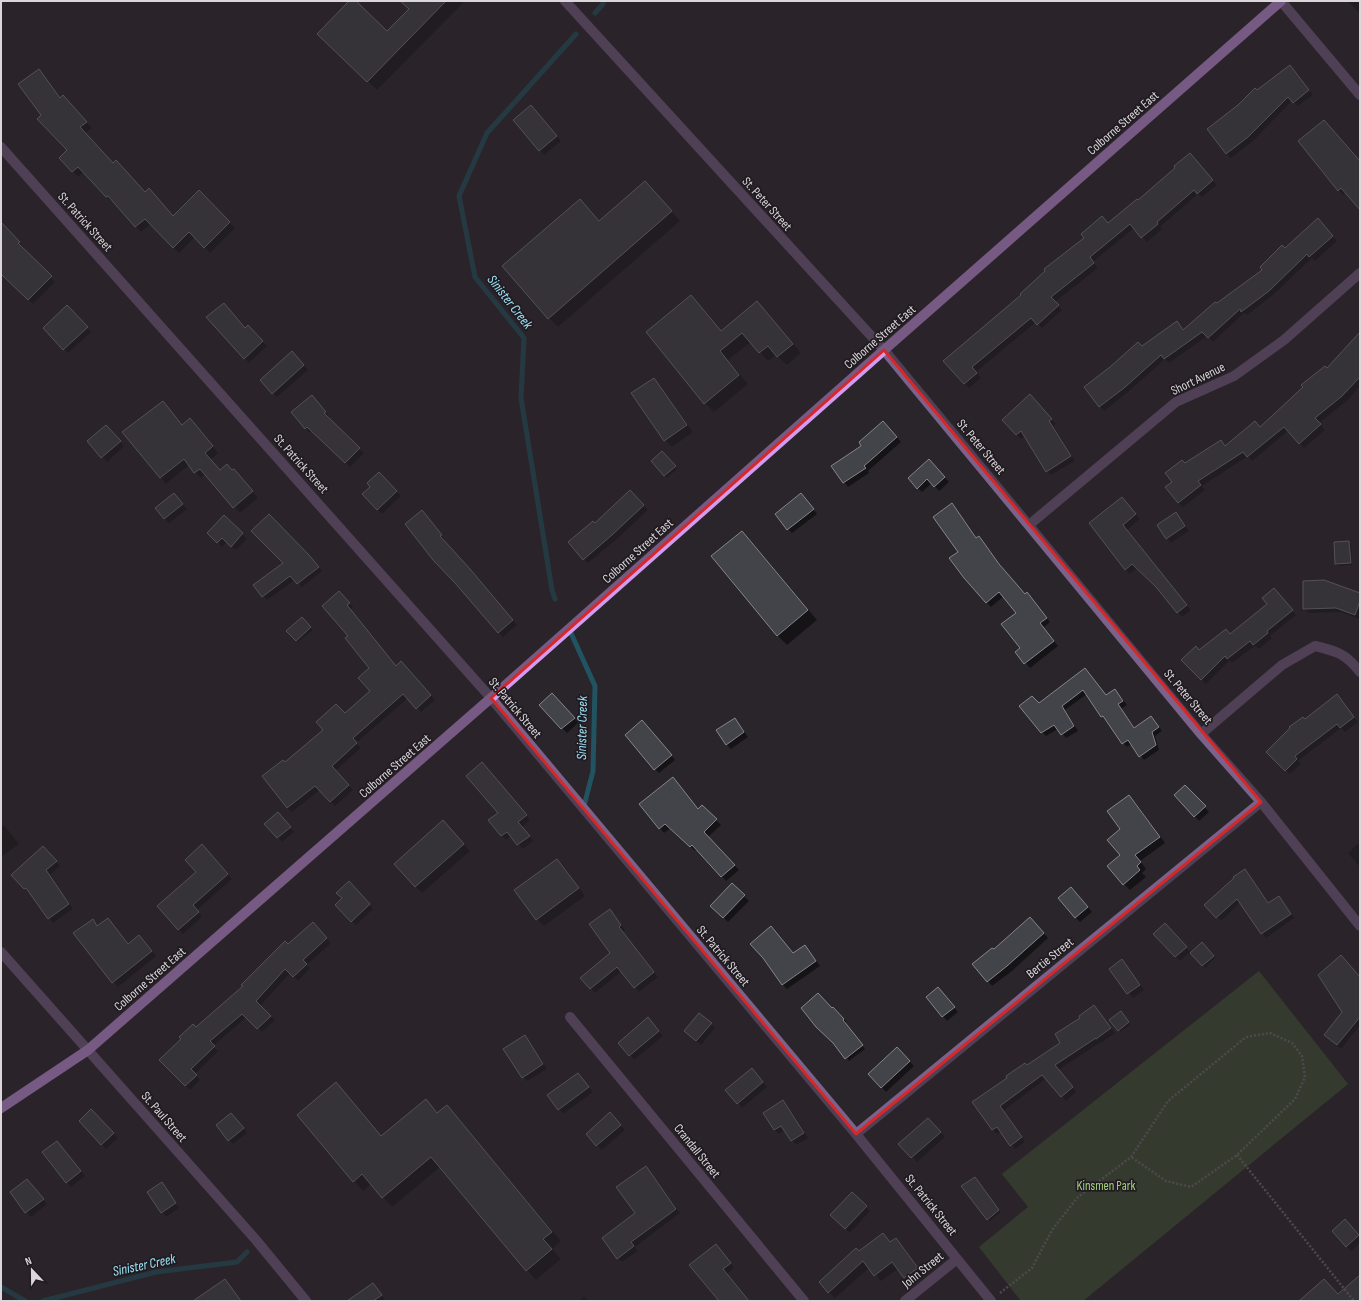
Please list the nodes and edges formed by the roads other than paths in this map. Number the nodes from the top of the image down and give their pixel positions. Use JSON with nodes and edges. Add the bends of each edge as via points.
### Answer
{"nodes":[{"id":1,"x":565,"y":1,"type":"edge"},
{"id":2,"x":1281,"y":1,"type":"edge"},
{"id":3,"x":1360,"y":95,"type":"edge"},
{"id":4,"x":1,"y":147,"type":"edge"},
{"id":5,"x":1360,"y":273,"type":"edge"},
{"id":6,"x":884,"y":350,"type":"junction"},
{"id":7,"x":1029,"y":525,"type":"junction"},
{"id":8,"x":1360,"y":672,"type":"edge"},
{"id":9,"x":491,"y":698,"type":"junction"},
{"id":10,"x":1201,"y":734,"type":"junction"},
{"id":11,"x":1261,"y":802,"type":"junction"},
{"id":12,"x":1359,"y":921,"type":"edge"},
{"id":13,"x":1,"y":952,"type":"edge"},
{"id":14,"x":570,"y":1017,"type":"dead end"},
{"id":15,"x":88,"y":1050,"type":"junction"},
{"id":16,"x":1,"y":1108,"type":"edge"},
{"id":17,"x":856,"y":1134,"type":"junction"},
{"id":18,"x":957,"y":1259,"type":"junction"},
{"id":19,"x":306,"y":1301,"type":"edge"},
{"id":20,"x":804,"y":1301,"type":"edge"},
{"id":21,"x":905,"y":1301,"type":"edge"},
{"id":22,"x":991,"y":1301,"type":"edge"}],
"edges":[{"from":1,"to":6,"type":"street","name":"St. Peter Street"},
{"from":2,"to":3,"type":"street"},
{"from":2,"to":6,"type":"main road","name":"Colborne Street East"},
{"from":4,"to":9,"type":"street","name":"St. Patrick Street"},
{"from":5,"to":7,"type":"street","name":"Short Avenue","via":[[1284,340],[1234,376],[1176,402]]},
{"from":6,"to":7,"type":"street","name":"St. Peter Street"},
{"from":6,"to":9,"type":"main road","name":"Colborne Street East"},
{"from":7,"to":10,"type":"street","name":"St. Peter Street"},
{"from":8,"to":10,"type":"street","via":[[1335,650],[1315,646],[1282,665]]},
{"from":9,"to":15,"type":"main road","name":"Colborne Street East"},
{"from":9,"to":17,"type":"street","name":"St. Patrick Street"},
{"from":10,"to":11,"type":"street","name":"St. Peter Street"},
{"from":11,"to":12,"type":"street","name":"St. Peter Street"},
{"from":11,"to":17,"type":"street","name":"Bertie Street"},
{"from":13,"to":15,"type":"street","name":"St. Paul Street"},
{"from":14,"to":20,"type":"street","name":"Crandall Street"},
{"from":15,"to":16,"type":"main road","name":"Colborne Street East"},
{"from":15,"to":19,"type":"street","name":"St. Paul Street","via":[[256,1240]]},
{"from":17,"to":18,"type":"street","name":"St. Patrick Street"},
{"from":18,"to":21,"type":"street","name":"John Street"},
{"from":18,"to":22,"type":"street","name":"St. Patrick Street"}]}
